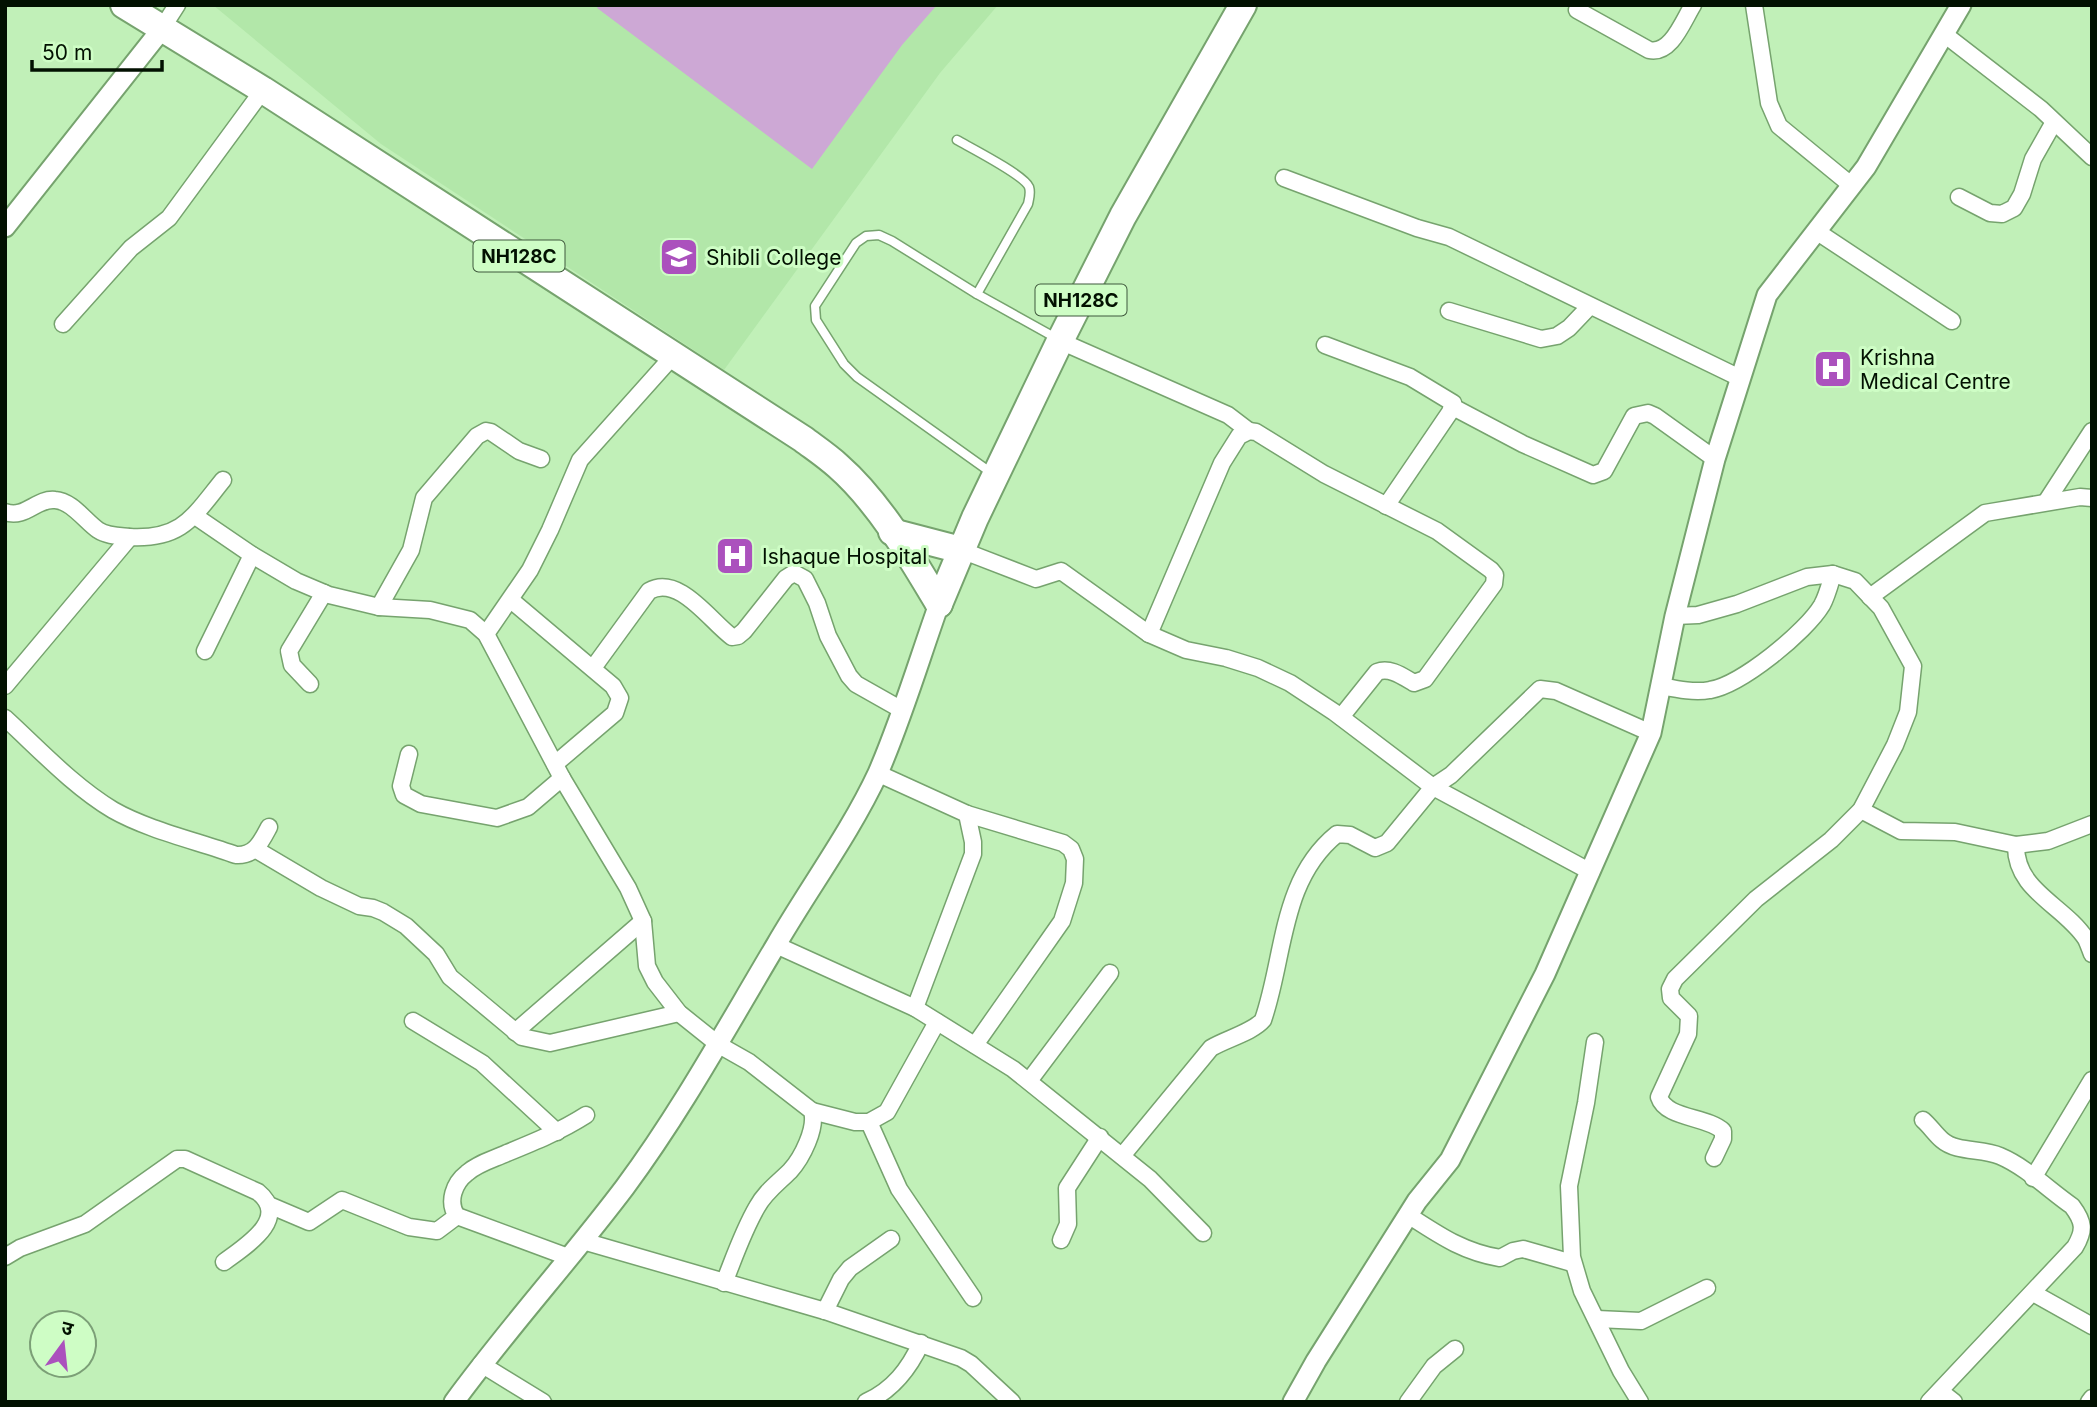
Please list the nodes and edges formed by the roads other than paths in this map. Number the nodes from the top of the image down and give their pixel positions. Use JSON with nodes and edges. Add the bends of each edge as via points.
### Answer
{"nodes":[{"id":1,"x":124,"y":5,"type":"edge"},
{"id":2,"x":177,"y":5,"type":"edge"},
{"id":3,"x":1243,"y":5,"type":"edge"},
{"id":4,"x":1693,"y":5,"type":"edge"},
{"id":5,"x":1754,"y":5,"type":"edge"},
{"id":6,"x":1961,"y":5,"type":"edge"},
{"id":7,"x":1577,"y":10,"type":"dead end"},
{"id":8,"x":161,"y":30,"type":"junction"},
{"id":9,"x":1944,"y":34,"type":"junction"},
{"id":10,"x":263,"y":90,"type":"junction"},
{"id":11,"x":2054,"y":122,"type":"junction"},
{"id":12,"x":957,"y":140,"type":"dead end"},
{"id":13,"x":2092,"y":157,"type":"edge"},
{"id":14,"x":1284,"y":178,"type":"dead end"},
{"id":15,"x":1851,"y":185,"type":"junction"},
{"id":16,"x":1959,"y":197,"type":"dead end"},
{"id":17,"x":5,"y":227,"type":"edge"},
{"id":18,"x":1816,"y":232,"type":"junction"},
{"id":19,"x":977,"y":294,"type":"junction"},
{"id":20,"x":1590,"y":306,"type":"junction"},
{"id":21,"x":1449,"y":311,"type":"dead end"},
{"id":22,"x":1952,"y":321,"type":"dead end"},
{"id":23,"x":62,"y":324,"type":"dead end"},
{"id":24,"x":1060,"y":341,"type":"junction"},
{"id":25,"x":1325,"y":345,"type":"dead end"},
{"id":26,"x":673,"y":356,"type":"junction"},
{"id":27,"x":1740,"y":378,"type":"junction"},
{"id":28,"x":1453,"y":407,"type":"junction"},
{"id":29,"x":1249,"y":431,"type":"junction"},
{"id":30,"x":2092,"y":431,"type":"edge"},
{"id":31,"x":541,"y":459,"type":"dead end"},
{"id":32,"x":1715,"y":459,"type":"junction"},
{"id":33,"x":996,"y":476,"type":"junction"},
{"id":34,"x":223,"y":480,"type":"dead end"},
{"id":35,"x":2092,"y":498,"type":"edge"},
{"id":36,"x":2046,"y":502,"type":"junction"},
{"id":37,"x":1386,"y":506,"type":"junction"},
{"id":38,"x":5,"y":512,"type":"edge"},
{"id":39,"x":195,"y":516,"type":"junction"},
{"id":40,"x":892,"y":532,"type":"junction"},
{"id":41,"x":130,"y":537,"type":"junction"},
{"id":42,"x":961,"y":550,"type":"junction"},
{"id":43,"x":252,"y":555,"type":"junction"},
{"id":44,"x":1833,"y":574,"type":"junction"},
{"id":45,"x":324,"y":593,"type":"junction"},
{"id":46,"x":1870,"y":597,"type":"junction"},
{"id":47,"x":511,"y":600,"type":"junction"},
{"id":48,"x":939,"y":604,"type":"junction"},
{"id":49,"x":379,"y":607,"type":"junction"},
{"id":50,"x":1675,"y":616,"type":"junction"},
{"id":51,"x":486,"y":634,"type":"junction"},
{"id":52,"x":1149,"y":634,"type":"junction"},
{"id":53,"x":205,"y":651,"type":"dead end"},
{"id":54,"x":593,"y":668,"type":"junction"},
{"id":55,"x":310,"y":684,"type":"dead end"},
{"id":56,"x":5,"y":686,"type":"edge"},
{"id":57,"x":1661,"y":686,"type":"junction"},
{"id":58,"x":902,"y":710,"type":"junction"},
{"id":59,"x":1340,"y":717,"type":"junction"},
{"id":60,"x":5,"y":718,"type":"edge"},
{"id":61,"x":1651,"y":733,"type":"junction"},
{"id":62,"x":409,"y":754,"type":"dead end"},
{"id":63,"x":558,"y":771,"type":"junction"},
{"id":64,"x":877,"y":773,"type":"junction"},
{"id":65,"x":1433,"y":787,"type":"junction"},
{"id":66,"x":1861,"y":810,"type":"junction"},
{"id":67,"x":967,"y":814,"type":"junction"},
{"id":68,"x":2092,"y":824,"type":"edge"},
{"id":69,"x":268,"y":827,"type":"dead end"},
{"id":70,"x":2016,"y":845,"type":"junction"},
{"id":71,"x":255,"y":849,"type":"junction"},
{"id":72,"x":1591,"y":872,"type":"junction"},
{"id":73,"x":643,"y":921,"type":"junction"},
{"id":74,"x":776,"y":945,"type":"junction"},
{"id":75,"x":2092,"y":954,"type":"edge"},
{"id":76,"x":1110,"y":973,"type":"dead end"},
{"id":77,"x":915,"y":1008,"type":"junction"},
{"id":78,"x":679,"y":1013,"type":"junction"},
{"id":79,"x":413,"y":1021,"type":"dead end"},
{"id":80,"x":937,"y":1022,"type":"junction"},
{"id":81,"x":514,"y":1032,"type":"junction"},
{"id":82,"x":1595,"y":1042,"type":"dead end"},
{"id":83,"x":719,"y":1045,"type":"junction"},
{"id":84,"x":975,"y":1045,"type":"junction"},
{"id":85,"x":2092,"y":1080,"type":"edge"},
{"id":86,"x":1029,"y":1081,"type":"junction"},
{"id":87,"x":812,"y":1111,"type":"junction"},
{"id":88,"x":586,"y":1115,"type":"dead end"},
{"id":89,"x":1923,"y":1120,"type":"dead end"},
{"id":90,"x":869,"y":1122,"type":"junction"},
{"id":91,"x":557,"y":1132,"type":"junction"},
{"id":92,"x":1100,"y":1137,"type":"junction"},
{"id":93,"x":1122,"y":1156,"type":"junction"},
{"id":94,"x":1714,"y":1158,"type":"dead end"},
{"id":95,"x":2033,"y":1178,"type":"junction"},
{"id":96,"x":269,"y":1205,"type":"junction"},
{"id":97,"x":1408,"y":1215,"type":"junction"},
{"id":98,"x":457,"y":1216,"type":"junction"},
{"id":99,"x":1203,"y":1233,"type":"dead end"},
{"id":100,"x":891,"y":1240,"type":"dead end"},
{"id":101,"x":1061,"y":1240,"type":"dead end"},
{"id":102,"x":583,"y":1241,"type":"junction"},
{"id":103,"x":5,"y":1257,"type":"edge"},
{"id":104,"x":568,"y":1258,"type":"junction"},
{"id":105,"x":225,"y":1262,"type":"dead end"},
{"id":106,"x":1573,"y":1263,"type":"junction"},
{"id":107,"x":724,"y":1283,"type":"junction"},
{"id":108,"x":1707,"y":1288,"type":"dead end"},
{"id":109,"x":2033,"y":1293,"type":"junction"},
{"id":110,"x":973,"y":1298,"type":"dead end"},
{"id":111,"x":825,"y":1311,"type":"junction"},
{"id":112,"x":1597,"y":1319,"type":"junction"},
{"id":113,"x":2092,"y":1326,"type":"edge"},
{"id":114,"x":921,"y":1343,"type":"junction"},
{"id":115,"x":1455,"y":1349,"type":"dead end"},
{"id":116,"x":481,"y":1364,"type":"junction"},
{"id":117,"x":1935,"y":1396,"type":"edge"},
{"id":118,"x":454,"y":1402,"type":"edge"},
{"id":119,"x":543,"y":1402,"type":"edge"},
{"id":120,"x":866,"y":1402,"type":"edge"},
{"id":121,"x":1012,"y":1402,"type":"edge"},
{"id":122,"x":1293,"y":1402,"type":"edge"},
{"id":123,"x":1408,"y":1402,"type":"edge"},
{"id":124,"x":1640,"y":1402,"type":"edge"},
{"id":125,"x":1954,"y":1402,"type":"edge"}],
"edges":[{"from":1,"to":8,"type":"highway","number":"NH128C"},
{"from":2,"to":8,"type":"street"},
{"from":3,"to":24,"type":"highway","number":"NH128C","via":[[1123,216]]},
{"from":4,"to":7,"type":"street","via":[[1665,48],[1656,51]]},
{"from":5,"to":15,"type":"street","via":[[1769,103],[1779,126]]},
{"from":6,"to":9,"type":"street"},
{"from":8,"to":10,"type":"highway","number":"NH128C"},
{"from":8,"to":17,"type":"street"},
{"from":9,"to":11,"type":"street"},
{"from":9,"to":15,"type":"street"},
{"from":10,"to":23,"type":"street","via":[[169,218],[131,248]]},
{"from":10,"to":26,"type":"highway","number":"NH128C"},
{"from":11,"to":13,"type":"street"},
{"from":11,"to":16,"type":"street","via":[[2014,208],[1990,213]]},
{"from":12,"to":19,"type":"lane","via":[[1029,186],[1028,204]]},
{"from":14,"to":20,"type":"street","via":[[1450,237]]},
{"from":15,"to":18,"type":"street"},
{"from":18,"to":22,"type":"street"},
{"from":18,"to":27,"type":"street","via":[[1767,295]]},
{"from":19,"to":24,"type":"lane"},
{"from":19,"to":33,"type":"lane","via":[[892,241],[866,236],[856,243],[814,313],[844,364],[857,377]]},
{"from":20,"to":21,"type":"street","via":[[1569,328],[1541,339]]},
{"from":20,"to":27,"type":"street"},
{"from":24,"to":29,"type":"street","via":[[1228,415]]},
{"from":24,"to":33,"type":"highway","number":"NH128C"},
{"from":25,"to":28,"type":"street","via":[[1410,377],[1447,397]]},
{"from":26,"to":40,"type":"highway","number":"NH128C","via":[[839,467]]},
{"from":26,"to":47,"type":"street","via":[[580,460],[550,530]]},
{"from":27,"to":32,"type":"street"},
{"from":28,"to":32,"type":"street","via":[[1593,475],[1604,471],[1634,416],[1640,413],[1656,416]]},
{"from":28,"to":37,"type":"street"},
{"from":29,"to":37,"type":"street"},
{"from":29,"to":52,"type":"street","via":[[1240,436],[1222,463]]},
{"from":30,"to":36,"type":"street"},
{"from":31,"to":49,"type":"street","via":[[491,432],[477,436],[424,498],[411,550]]},
{"from":32,"to":50,"type":"street"},
{"from":33,"to":42,"type":"highway","number":"NH128C"},
{"from":34,"to":39,"type":"street"},
{"from":35,"to":36,"type":"street"},
{"from":36,"to":46,"type":"street","via":[[1985,513]]},
{"from":37,"to":59,"type":"street","via":[[1437,531],[1490,570],[1496,581],[1425,679],[1414,683],[1381,670]]},
{"from":38,"to":41,"type":"street","via":[[24,513],[55,500],[71,506],[100,532]]},
{"from":39,"to":41,"type":"street","via":[[170,534]]},
{"from":39,"to":43,"type":"street"},
{"from":40,"to":42,"type":"highway"},
{"from":40,"to":48,"type":"highway","number":"NH128C"},
{"from":41,"to":56,"type":"street"},
{"from":42,"to":48,"type":"highway","number":"NH128C"},
{"from":42,"to":52,"type":"street","via":[[1036,579],[1061,571]]},
{"from":43,"to":45,"type":"street"},
{"from":43,"to":53,"type":"street"},
{"from":44,"to":46,"type":"street","via":[[1855,581]]},
{"from":44,"to":50,"type":"street","via":[[1807,577],[1698,615]]},
{"from":44,"to":57,"type":"street","via":[[1823,603],[1807,625],[1750,672],[1710,690]]},
{"from":45,"to":49,"type":"street"},
{"from":45,"to":55,"type":"street","via":[[289,651],[292,664]]},
{"from":46,"to":66,"type":"street","via":[[1881,608],[1913,666],[1908,712]]},
{"from":47,"to":51,"type":"street"},
{"from":47,"to":54,"type":"street"},
{"from":48,"to":58,"type":"street"},
{"from":49,"to":51,"type":"street","via":[[430,610],[470,620]]},
{"from":50,"to":57,"type":"street"},
{"from":51,"to":63,"type":"street"},
{"from":52,"to":59,"type":"street","via":[[1186,650],[1258,668],[1290,683]]},
{"from":54,"to":58,"type":"street","via":[[656,587],[683,593],[732,637],[744,631],[794,573],[805,579],[849,676]]},
{"from":54,"to":63,"type":"street","via":[[617,690],[620,698],[615,713]]},
{"from":57,"to":61,"type":"street"},
{"from":58,"to":64,"type":"street"},
{"from":59,"to":65,"type":"street"},
{"from":60,"to":71,"type":"street","via":[[115,811],[236,855]]},
{"from":61,"to":65,"type":"street","via":[[1556,691],[1540,689]]},
{"from":61,"to":72,"type":"street"},
{"from":62,"to":63,"type":"street","via":[[401,786],[404,795],[421,804],[496,818],[528,807]]},
{"from":63,"to":73,"type":"street"},
{"from":64,"to":67,"type":"street"},
{"from":64,"to":74,"type":"street","via":[[850,826]]},
{"from":65,"to":72,"type":"street"},
{"from":65,"to":93,"type":"street","via":[[1387,843],[1375,848],[1343,834],[1328,841],[1299,881],[1291,903],[1263,1020],[1211,1048]]},
{"from":66,"to":70,"type":"street","via":[[1901,831],[1955,832]]},
{"from":66,"to":94,"type":"street","via":[[1712,941],[1670,989],[1671,998],[1689,1016],[1690,1024],[1659,1097],[1670,1110],[1716,1124],[1723,1131]]},
{"from":67,"to":77,"type":"street","via":[[973,854]]},
{"from":67,"to":84,"type":"street","via":[[1063,843],[1075,859],[1074,883],[1062,921]]},
{"from":68,"to":70,"type":"street","via":[[2048,841]]},
{"from":69,"to":71,"type":"street"},
{"from":70,"to":75,"type":"street","via":[[2023,876],[2086,939]]},
{"from":71,"to":81,"type":"street","via":[[321,888],[406,926],[436,954],[450,977]]},
{"from":72,"to":97,"type":"street","via":[[1545,974],[1450,1160]]},
{"from":73,"to":78,"type":"street","via":[[647,965]]},
{"from":73,"to":81,"type":"street"},
{"from":74,"to":77,"type":"street"},
{"from":74,"to":83,"type":"street"},
{"from":76,"to":86,"type":"street"},
{"from":77,"to":80,"type":"street"},
{"from":78,"to":81,"type":"street","via":[[550,1043]]},
{"from":78,"to":83,"type":"street"},
{"from":79,"to":91,"type":"street","via":[[482,1063]]},
{"from":80,"to":84,"type":"street"},
{"from":80,"to":90,"type":"street","via":[[887,1112]]},
{"from":82,"to":106,"type":"street","via":[[1569,1186]]},
{"from":83,"to":87,"type":"street"},
{"from":83,"to":102,"type":"street","via":[[659,1139]]},
{"from":84,"to":86,"type":"street"},
{"from":85,"to":95,"type":"street"},
{"from":86,"to":92,"type":"street"},
{"from":87,"to":90,"type":"street"},
{"from":87,"to":107,"type":"street","via":[[811,1135],[792,1169],[766,1192],[757,1207]]},
{"from":88,"to":91,"type":"street"},
{"from":89,"to":95,"type":"street","via":[[1943,1141],[2000,1156]]},
{"from":90,"to":110,"type":"street","via":[[899,1189]]},
{"from":91,"to":98,"type":"street","via":[[466,1174],[453,1193],[451,1205]]},
{"from":92,"to":93,"type":"street"},
{"from":92,"to":101,"type":"street","via":[[1067,1188],[1068,1224]]},
{"from":93,"to":99,"type":"street"},
{"from":95,"to":109,"type":"street","via":[[2072,1206],[2083,1227],[2075,1247]]},
{"from":96,"to":98,"type":"street","via":[[309,1222],[342,1200],[409,1227],[437,1231]]},
{"from":96,"to":103,"type":"street","via":[[258,1192],[192,1161],[177,1159],[85,1224]]},
{"from":96,"to":105,"type":"street","via":[[267,1225]]},
{"from":97,"to":106,"type":"street","via":[[1472,1252],[1500,1258],[1523,1250]]},
{"from":97,"to":122,"type":"street"},
{"from":98,"to":104,"type":"street"},
{"from":100,"to":111,"type":"street","via":[[850,1268]]},
{"from":102,"to":104,"type":"street"},
{"from":102,"to":107,"type":"street"},
{"from":104,"to":116,"type":"street"},
{"from":106,"to":112,"type":"street","via":[[1576,1279]]},
{"from":107,"to":111,"type":"street"},
{"from":108,"to":112,"type":"street","via":[[1641,1321]]},
{"from":109,"to":113,"type":"street"},
{"from":109,"to":117,"type":"street"},
{"from":111,"to":114,"type":"street"},
{"from":112,"to":124,"type":"street"},
{"from":114,"to":120,"type":"street","via":[[897,1382]]},
{"from":114,"to":121,"type":"street","via":[[971,1364]]},
{"from":115,"to":123,"type":"street","via":[[1434,1366]]},
{"from":116,"to":118,"type":"street"},
{"from":116,"to":119,"type":"street"},
{"from":117,"to":125,"type":"street"}]}
